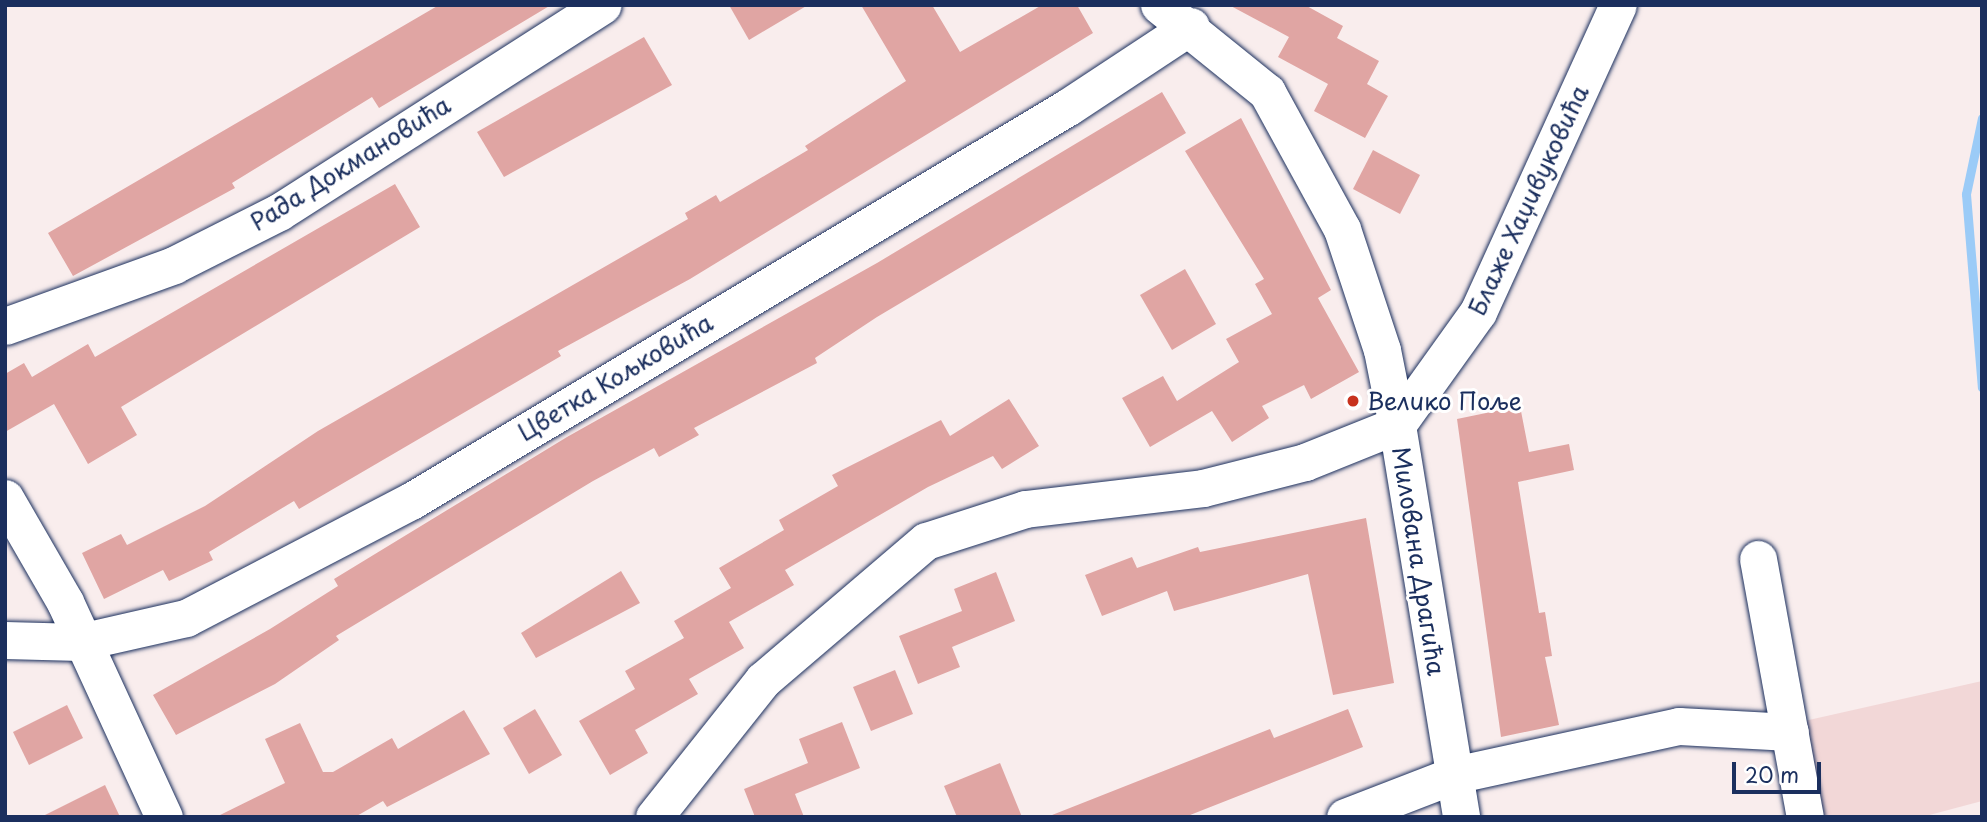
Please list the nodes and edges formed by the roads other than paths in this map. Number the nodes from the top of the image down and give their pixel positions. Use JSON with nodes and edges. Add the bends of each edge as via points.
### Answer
{"nodes":[{"id":1,"x":603,"y":5,"type":"edge"},
{"id":2,"x":1159,"y":5,"type":"edge"},
{"id":3,"x":1618,"y":5,"type":"edge"},
{"id":4,"x":1191,"y":26,"type":"junction"},
{"id":5,"x":5,"y":326,"type":"edge"},
{"id":6,"x":1397,"y":425,"type":"junction"},
{"id":7,"x":5,"y":498,"type":"edge"},
{"id":8,"x":1758,"y":559,"type":"dead end"},
{"id":9,"x":5,"y":639,"type":"edge"},
{"id":10,"x":80,"y":642,"type":"junction"},
{"id":11,"x":1790,"y":732,"type":"junction"},
{"id":12,"x":1454,"y":775,"type":"junction"},
{"id":13,"x":164,"y":817,"type":"edge"},
{"id":14,"x":654,"y":817,"type":"edge"},
{"id":15,"x":1345,"y":817,"type":"edge"},
{"id":16,"x":1461,"y":817,"type":"edge"},
{"id":17,"x":1805,"y":817,"type":"edge"}],
"edges":[{"from":1,"to":5,"type":"street","name":"Рада Докмановића","via":[[279,212],[174,265]]},
{"from":2,"to":4,"type":"street","name":"Милована Драгића"},
{"from":3,"to":6,"type":"street","name":"Блаже Хаџивуковића","via":[[1478,313]]},
{"from":4,"to":6,"type":"street","name":"Милована Драгића","via":[[1268,92],[1342,229],[1382,350]]},
{"from":4,"to":10,"type":"street","name":"Цветка Кољковића","via":[[1069,107],[411,501],[186,618]]},
{"from":6,"to":12,"type":"street","name":"Милована Драгића"},
{"from":6,"to":14,"type":"street","via":[[1305,462],[1216,485],[1025,509],[926,541],[763,680]]},
{"from":7,"to":10,"type":"street","via":[[65,602]]},
{"from":8,"to":11,"type":"street"},
{"from":9,"to":10,"type":"street","name":"Цветка Кољковића"},
{"from":10,"to":13,"type":"street"},
{"from":11,"to":12,"type":"street","via":[[1679,726]]},
{"from":11,"to":17,"type":"street"},
{"from":12,"to":15,"type":"street"},
{"from":12,"to":16,"type":"street","name":"Милована Драгића"}]}
